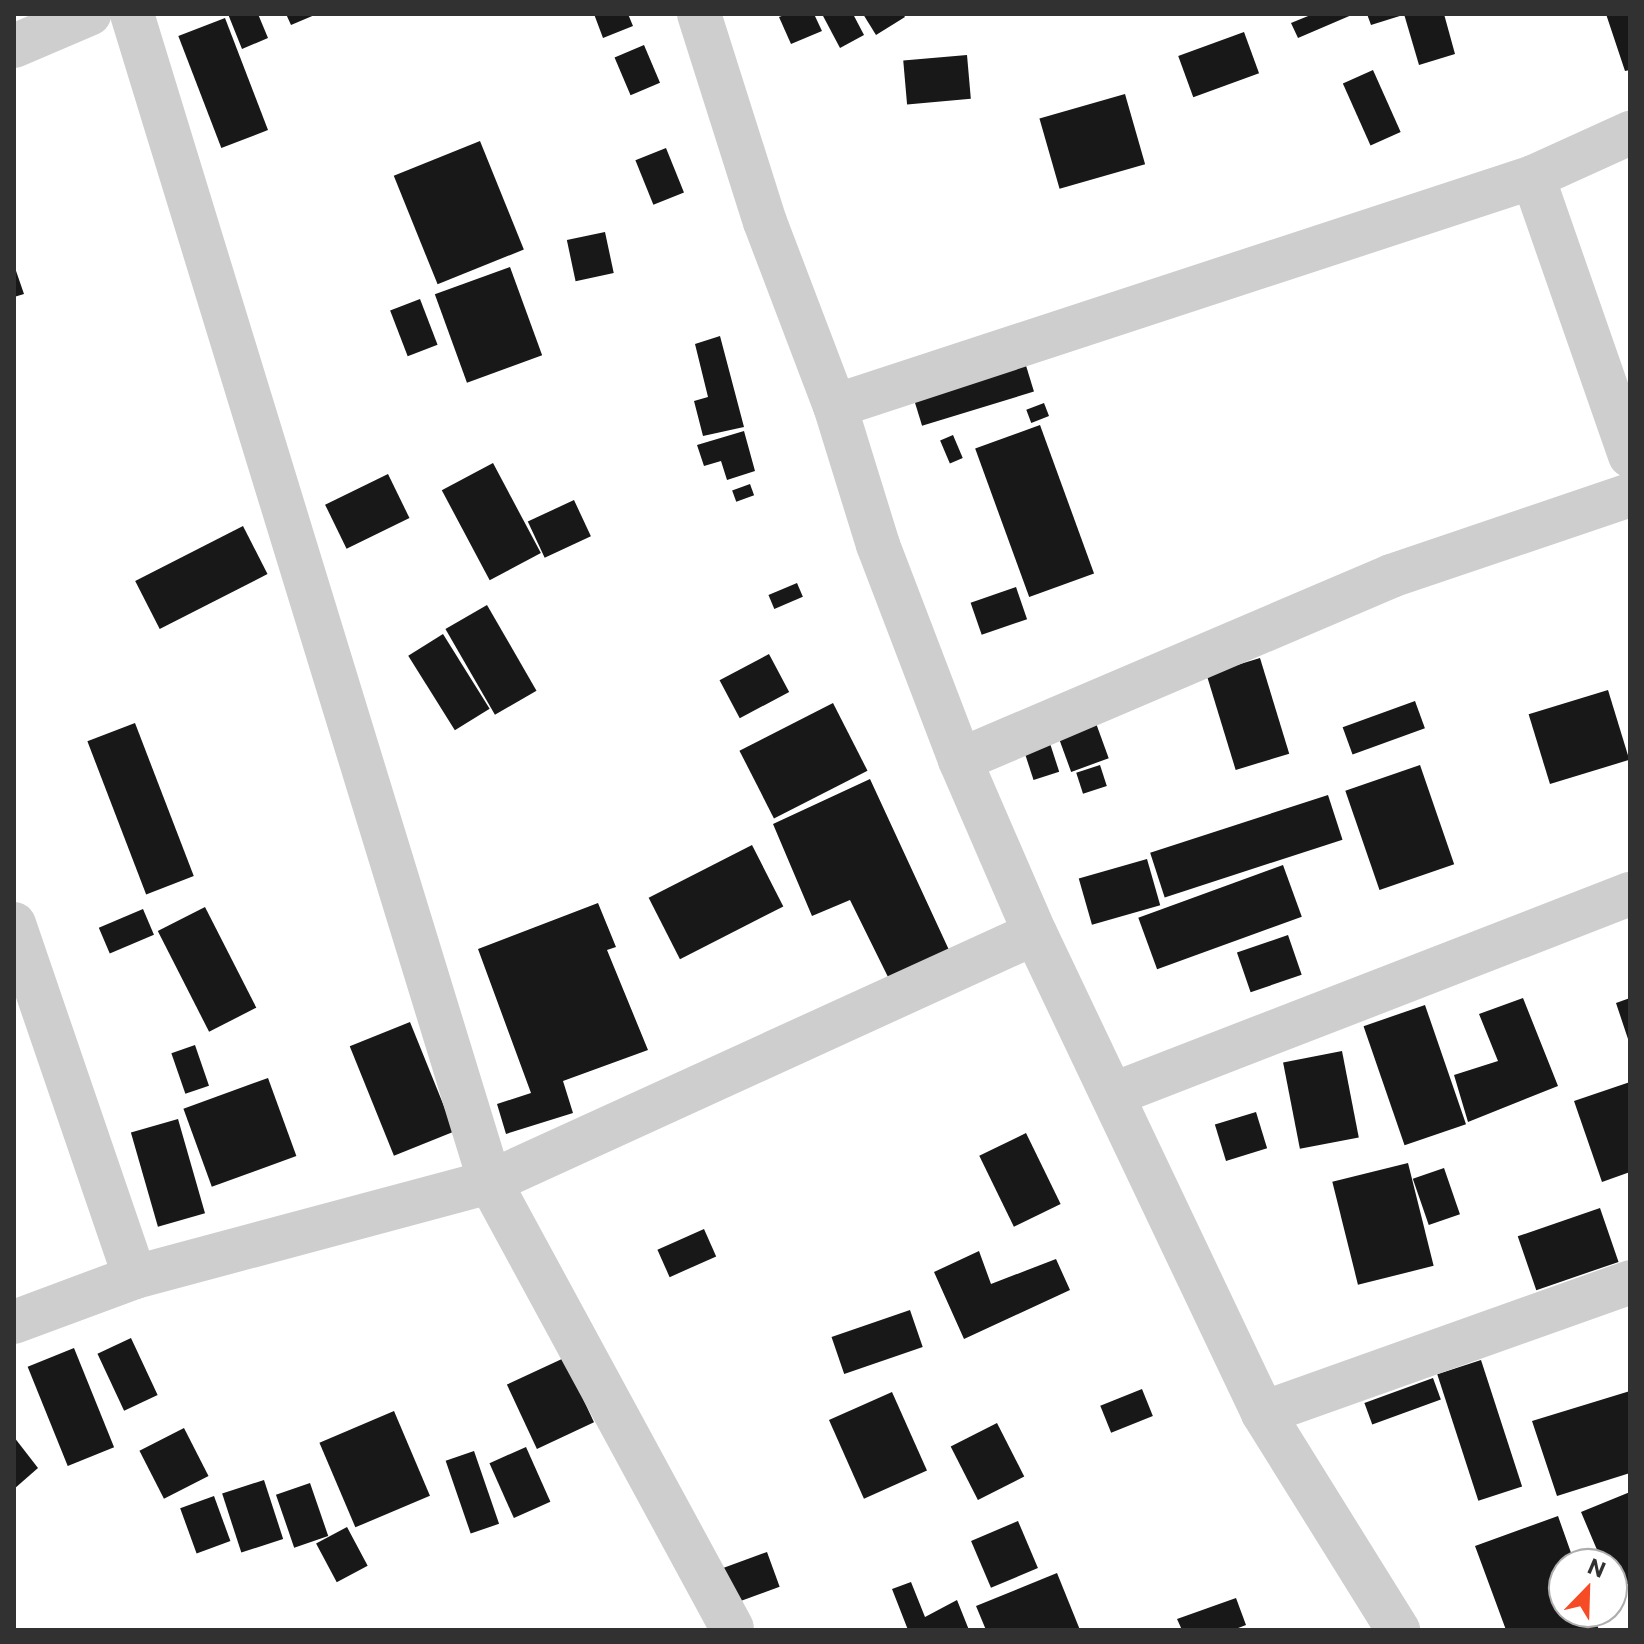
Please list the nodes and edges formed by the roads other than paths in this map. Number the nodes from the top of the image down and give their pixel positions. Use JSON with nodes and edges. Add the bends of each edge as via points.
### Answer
{"nodes":[{"id":1,"x":89,"y":14,"type":"edge"},
{"id":2,"x":132,"y":14,"type":"edge"},
{"id":3,"x":699,"y":14,"type":"edge"},
{"id":4,"x":14,"y":46,"type":"edge"},
{"id":5,"x":1630,"y":133,"type":"edge"},
{"id":6,"x":1533,"y":177,"type":"junction"},
{"id":7,"x":835,"y":406,"type":"junction"},
{"id":8,"x":1630,"y":456,"type":"edge"},
{"id":9,"x":1630,"y":495,"type":"edge"},
{"id":10,"x":960,"y":760,"type":"junction"},
{"id":11,"x":1630,"y":894,"type":"edge"},
{"id":12,"x":14,"y":924,"type":"edge"},
{"id":13,"x":1035,"y":933,"type":"junction"},
{"id":14,"x":1114,"y":1094,"type":"junction"},
{"id":15,"x":490,"y":1182,"type":"junction"},
{"id":16,"x":135,"y":1277,"type":"junction"},
{"id":17,"x":1630,"y":1282,"type":"edge"},
{"id":18,"x":14,"y":1322,"type":"edge"},
{"id":19,"x":1263,"y":1413,"type":"junction"},
{"id":20,"x":732,"y":1628,"type":"dead end"},
{"id":21,"x":1398,"y":1630,"type":"edge"}],
"edges":[{"from":1,"to":4,"type":"street"},
{"from":2,"to":15,"type":"street"},
{"from":3,"to":7,"type":"street","via":[[765,222]]},
{"from":5,"to":6,"type":"street"},
{"from":6,"to":7,"type":"street"},
{"from":6,"to":8,"type":"street"},
{"from":7,"to":10,"type":"street","via":[[878,545]]},
{"from":9,"to":10,"type":"street","via":[[1391,576]]},
{"from":10,"to":13,"type":"street"},
{"from":11,"to":14,"type":"street"},
{"from":12,"to":16,"type":"street"},
{"from":13,"to":14,"type":"street"},
{"from":13,"to":15,"type":"street"},
{"from":14,"to":19,"type":"street"},
{"from":15,"to":16,"type":"street"},
{"from":15,"to":20,"type":"street"},
{"from":16,"to":18,"type":"street"},
{"from":17,"to":19,"type":"street"},
{"from":19,"to":21,"type":"street"}]}
